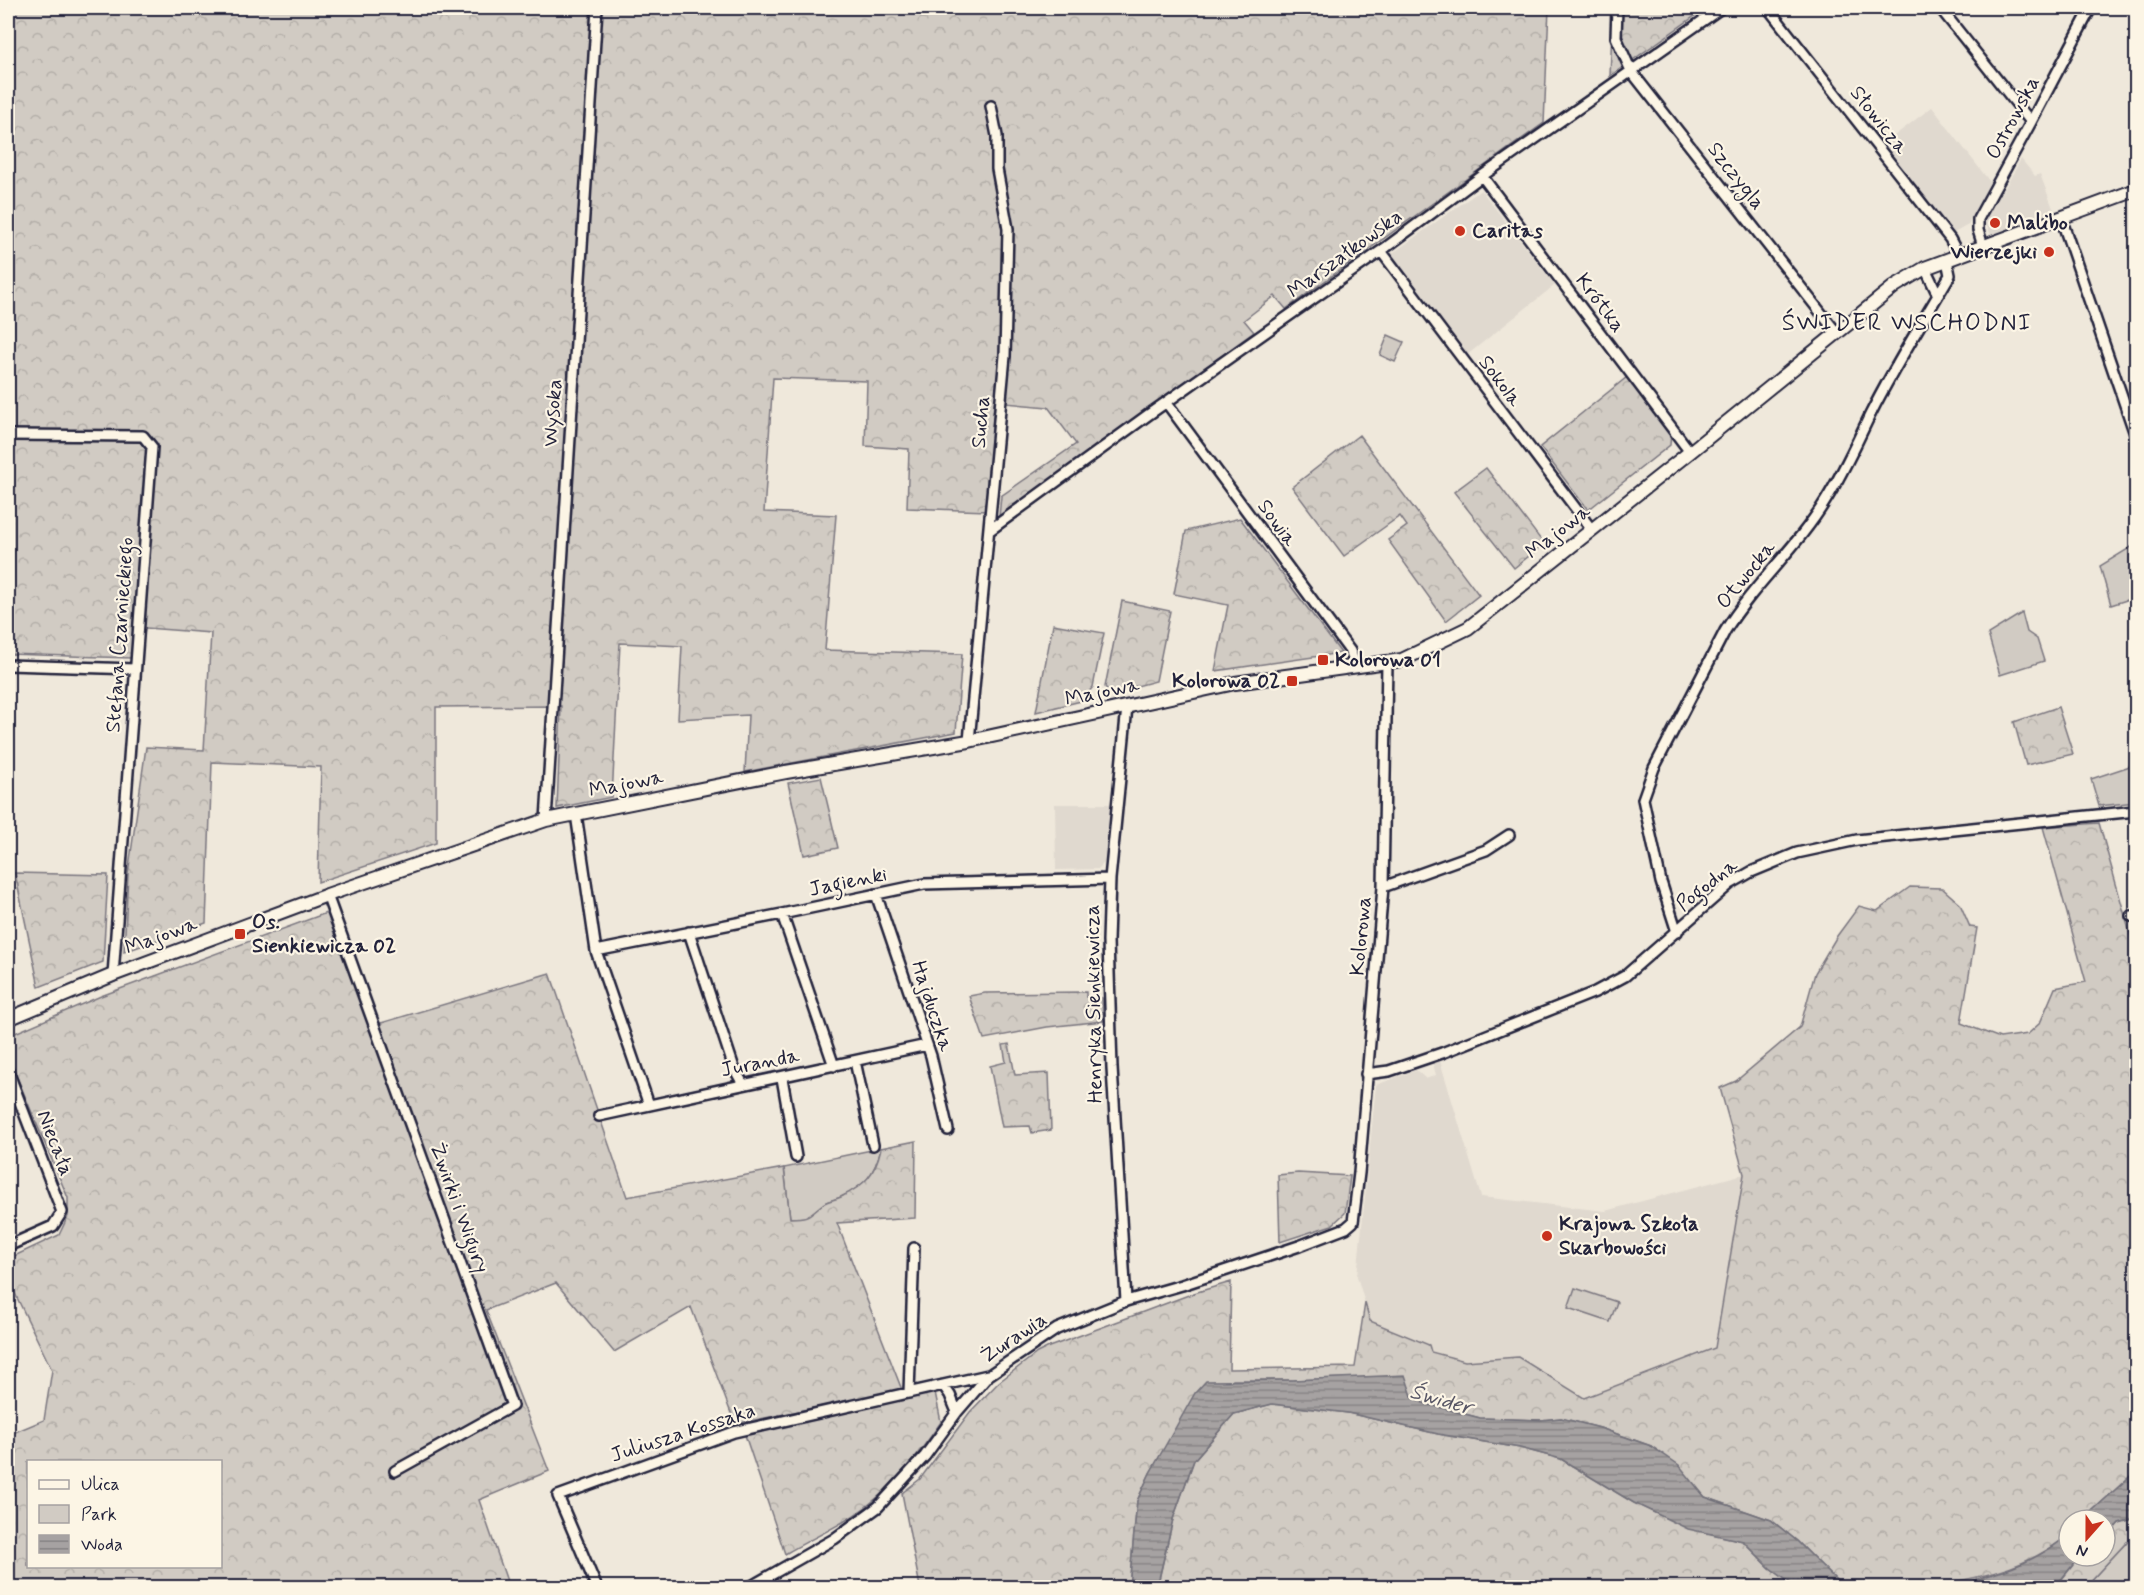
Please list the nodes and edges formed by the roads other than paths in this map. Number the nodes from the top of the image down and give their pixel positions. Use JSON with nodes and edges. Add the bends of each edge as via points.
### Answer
{"nodes":[{"id":1,"x":597,"y":8,"type":"edge"},
{"id":2,"x":1617,"y":8,"type":"edge"},
{"id":3,"x":1721,"y":8,"type":"edge"},
{"id":4,"x":1768,"y":8,"type":"edge"},
{"id":5,"x":1940,"y":8,"type":"edge"},
{"id":6,"x":2091,"y":8,"type":"edge"},
{"id":7,"x":1631,"y":71,"type":"junction"},
{"id":8,"x":991,"y":106,"type":"dead end"},
{"id":9,"x":2031,"y":122,"type":"junction"},
{"id":10,"x":1482,"y":176,"type":"junction"},
{"id":11,"x":2136,"y":190,"type":"edge"},
{"id":12,"x":2061,"y":218,"type":"junction"},
{"id":13,"x":1983,"y":246,"type":"junction"},
{"id":14,"x":1381,"y":251,"type":"junction"},
{"id":15,"x":1953,"y":258,"type":"junction"},
{"id":16,"x":1925,"y":268,"type":"junction"},
{"id":17,"x":1938,"y":295,"type":"junction"},
{"id":18,"x":1836,"y":332,"type":"junction"},
{"id":19,"x":1166,"y":402,"type":"junction"},
{"id":20,"x":8,"y":435,"type":"edge"},
{"id":21,"x":2136,"y":437,"type":"edge"},
{"id":22,"x":1690,"y":452,"type":"junction"},
{"id":23,"x":990,"y":530,"type":"junction"},
{"id":24,"x":1592,"y":530,"type":"junction"},
{"id":25,"x":1387,"y":663,"type":"junction"},
{"id":26,"x":8,"y":665,"type":"edge"},
{"id":27,"x":1356,"y":666,"type":"junction"},
{"id":28,"x":135,"y":669,"type":"junction"},
{"id":29,"x":1127,"y":707,"type":"junction"},
{"id":30,"x":969,"y":741,"type":"junction"},
{"id":31,"x":2136,"y":811,"type":"edge"},
{"id":32,"x":576,"y":814,"type":"junction"},
{"id":33,"x":546,"y":820,"type":"junction"},
{"id":34,"x":1509,"y":835,"type":"dead end"},
{"id":35,"x":1110,"y":879,"type":"junction"},
{"id":36,"x":1383,"y":887,"type":"junction"},
{"id":37,"x":876,"y":894,"type":"junction"},
{"id":38,"x":327,"y":895,"type":"junction"},
{"id":39,"x":782,"y":914,"type":"junction"},
{"id":40,"x":689,"y":932,"type":"junction"},
{"id":41,"x":1677,"y":933,"type":"junction"},
{"id":42,"x":596,"y":951,"type":"junction"},
{"id":43,"x":113,"y":975,"type":"junction"},
{"id":44,"x":8,"y":1019,"type":"edge"},
{"id":45,"x":927,"y":1045,"type":"junction"},
{"id":46,"x":855,"y":1061,"type":"junction"},
{"id":47,"x":834,"y":1066,"type":"junction"},
{"id":48,"x":8,"y":1071,"type":"edge"},
{"id":49,"x":1366,"y":1074,"type":"junction"},
{"id":50,"x":782,"y":1078,"type":"junction"},
{"id":51,"x":743,"y":1084,"type":"junction"},
{"id":52,"x":649,"y":1105,"type":"junction"},
{"id":53,"x":599,"y":1116,"type":"dead end"},
{"id":54,"x":948,"y":1130,"type":"dead end"},
{"id":55,"x":873,"y":1145,"type":"dead end"},
{"id":56,"x":796,"y":1157,"type":"dead end"},
{"id":57,"x":1355,"y":1211,"type":"joint"},
{"id":58,"x":8,"y":1246,"type":"edge"},
{"id":59,"x":914,"y":1248,"type":"dead end"},
{"id":60,"x":1126,"y":1301,"type":"junction"},
{"id":61,"x":989,"y":1375,"type":"junction"},
{"id":62,"x":943,"y":1385,"type":"junction"},
{"id":63,"x":909,"y":1393,"type":"junction"},
{"id":64,"x":957,"y":1412,"type":"junction"},
{"id":65,"x":394,"y":1471,"type":"dead end"},
{"id":66,"x":597,"y":1587,"type":"edge"},
{"id":67,"x":748,"y":1587,"type":"edge"}],
"edges":[{"from":1,"to":33,"type":"street","name":"Wysoka"},
{"from":2,"to":7,"type":"street","name":"Szczygla","via":[[1616,37]]},
{"from":3,"to":7,"type":"street","name":"Marszałkowska"},
{"from":4,"to":15,"type":"street","name":"Słowicza","via":[[1950,239]]},
{"from":5,"to":9,"type":"street"},
{"from":6,"to":9,"type":"street","name":"Ostrowska"},
{"from":7,"to":10,"type":"street","name":"Marszałkowska"},
{"from":7,"to":18,"type":"street","name":"Szczygla"},
{"from":8,"to":23,"type":"street","name":"Sucha","via":[[1008,229],[1005,356]]},
{"from":9,"to":13,"type":"street","name":"Ostrowska","via":[[1978,219]]},
{"from":10,"to":14,"type":"street","name":"Marszałkowska"},
{"from":10,"to":22,"type":"street","name":"Krótka"},
{"from":11,"to":12,"type":"street","name":"Majowa"},
{"from":12,"to":13,"type":"street","name":"Majowa"},
{"from":12,"to":21,"type":"street"},
{"from":13,"to":15,"type":"street","name":"Majowa"},
{"from":14,"to":19,"type":"street","name":"Marszałkowska"},
{"from":14,"to":24,"type":"street","name":"Sokola"},
{"from":15,"to":16,"type":"street","name":"Majowa"},
{"from":15,"to":17,"type":"street","name":"Otwocka","via":[[1950,275]]},
{"from":16,"to":17,"type":"street"},
{"from":16,"to":18,"type":"street","name":"Majowa"},
{"from":17,"to":41,"type":"street","name":"Otwocka","via":[[1870,413],[1825,502],[1800,538],[1738,609],[1654,768],[1643,799]]},
{"from":18,"to":22,"type":"street","name":"Majowa"},
{"from":19,"to":23,"type":"street","name":"Marszałkowska"},
{"from":19,"to":27,"type":"street","name":"Sowia","via":[[1350,651]]},
{"from":20,"to":28,"type":"street","name":"Stefana Czarnieckiego","via":[[143,436],[152,447]]},
{"from":22,"to":24,"type":"street","name":"Majowa"},
{"from":23,"to":30,"type":"street","name":"Sucha"},
{"from":24,"to":25,"type":"street","name":"Majowa","via":[[1468,628],[1419,653]]},
{"from":25,"to":27,"type":"street","name":"Majowa"},
{"from":25,"to":36,"type":"street","name":"Kolorowa"},
{"from":26,"to":28,"type":"street"},
{"from":27,"to":29,"type":"street","name":"Majowa","via":[[1235,683]]},
{"from":28,"to":43,"type":"street","name":"Stefana Czarnieckiego"},
{"from":29,"to":30,"type":"street","name":"Majowa"},
{"from":29,"to":35,"type":"street","name":"Henryka Sienkiewicza"},
{"from":30,"to":32,"type":"street","name":"Majowa"},
{"from":31,"to":41,"type":"street","name":"Pogodna","via":[[1857,840],[1797,853],[1750,872],[1730,885]]},
{"from":32,"to":33,"type":"street","name":"Majowa"},
{"from":32,"to":42,"type":"street"},
{"from":33,"to":38,"type":"street","name":"Majowa"},
{"from":34,"to":36,"type":"street","via":[[1486,850]]},
{"from":35,"to":37,"type":"street","name":"Jagienki","via":[[924,884]]},
{"from":35,"to":60,"type":"street","name":"Henryka Sienkiewicza","via":[[1112,1057]]},
{"from":36,"to":49,"type":"street","name":"Kolorowa"},
{"from":37,"to":39,"type":"street","name":"Jagienki"},
{"from":37,"to":45,"type":"street","name":"Hajduczka"},
{"from":38,"to":43,"type":"street","name":"Majowa"},
{"from":38,"to":65,"type":"street","name":"Żwirki i Wigury","via":[[512,1406]]},
{"from":39,"to":40,"type":"street","name":"Jagienki"},
{"from":39,"to":47,"type":"street"},
{"from":40,"to":42,"type":"street","name":"Jagienki"},
{"from":40,"to":51,"type":"street","via":[[734,1068]]},
{"from":41,"to":49,"type":"street","name":"Pogodna","via":[[1625,976],[1595,992],[1442,1053],[1389,1071]]},
{"from":42,"to":52,"type":"street"},
{"from":43,"to":44,"type":"street","name":"Majowa"},
{"from":45,"to":46,"type":"street","name":"Juranda"},
{"from":45,"to":54,"type":"street","name":"Hajduczka"},
{"from":46,"to":47,"type":"street","name":"Juranda"},
{"from":46,"to":55,"type":"street"},
{"from":47,"to":50,"type":"street","name":"Juranda"},
{"from":48,"to":58,"type":"street","name":"Niecała","via":[[62,1212],[53,1226]]},
{"from":49,"to":57,"type":"street","name":"Kolorowa"},
{"from":50,"to":51,"type":"street","name":"Juranda"},
{"from":50,"to":56,"type":"street"},
{"from":51,"to":52,"type":"street","name":"Juranda"},
{"from":52,"to":53,"type":"street","name":"Juranda"},
{"from":57,"to":60,"type":"street","name":"Żurawia","via":[[1353,1222],[1346,1228],[1182,1286]]},
{"from":59,"to":63,"type":"street"},
{"from":60,"to":61,"type":"street","name":"Żurawia","via":[[1057,1329]]},
{"from":61,"to":62,"type":"street","name":"Juliusza Kossaka"},
{"from":61,"to":64,"type":"street","name":"Żurawia"},
{"from":62,"to":63,"type":"street","name":"Juliusza Kossaka"},
{"from":62,"to":64,"type":"street"},
{"from":63,"to":66,"type":"street","name":"Juliusza Kossaka","via":[[734,1432],[558,1496]]},
{"from":64,"to":67,"type":"street","name":"Żurawia","via":[[925,1456],[878,1508],[834,1539]]}]}
